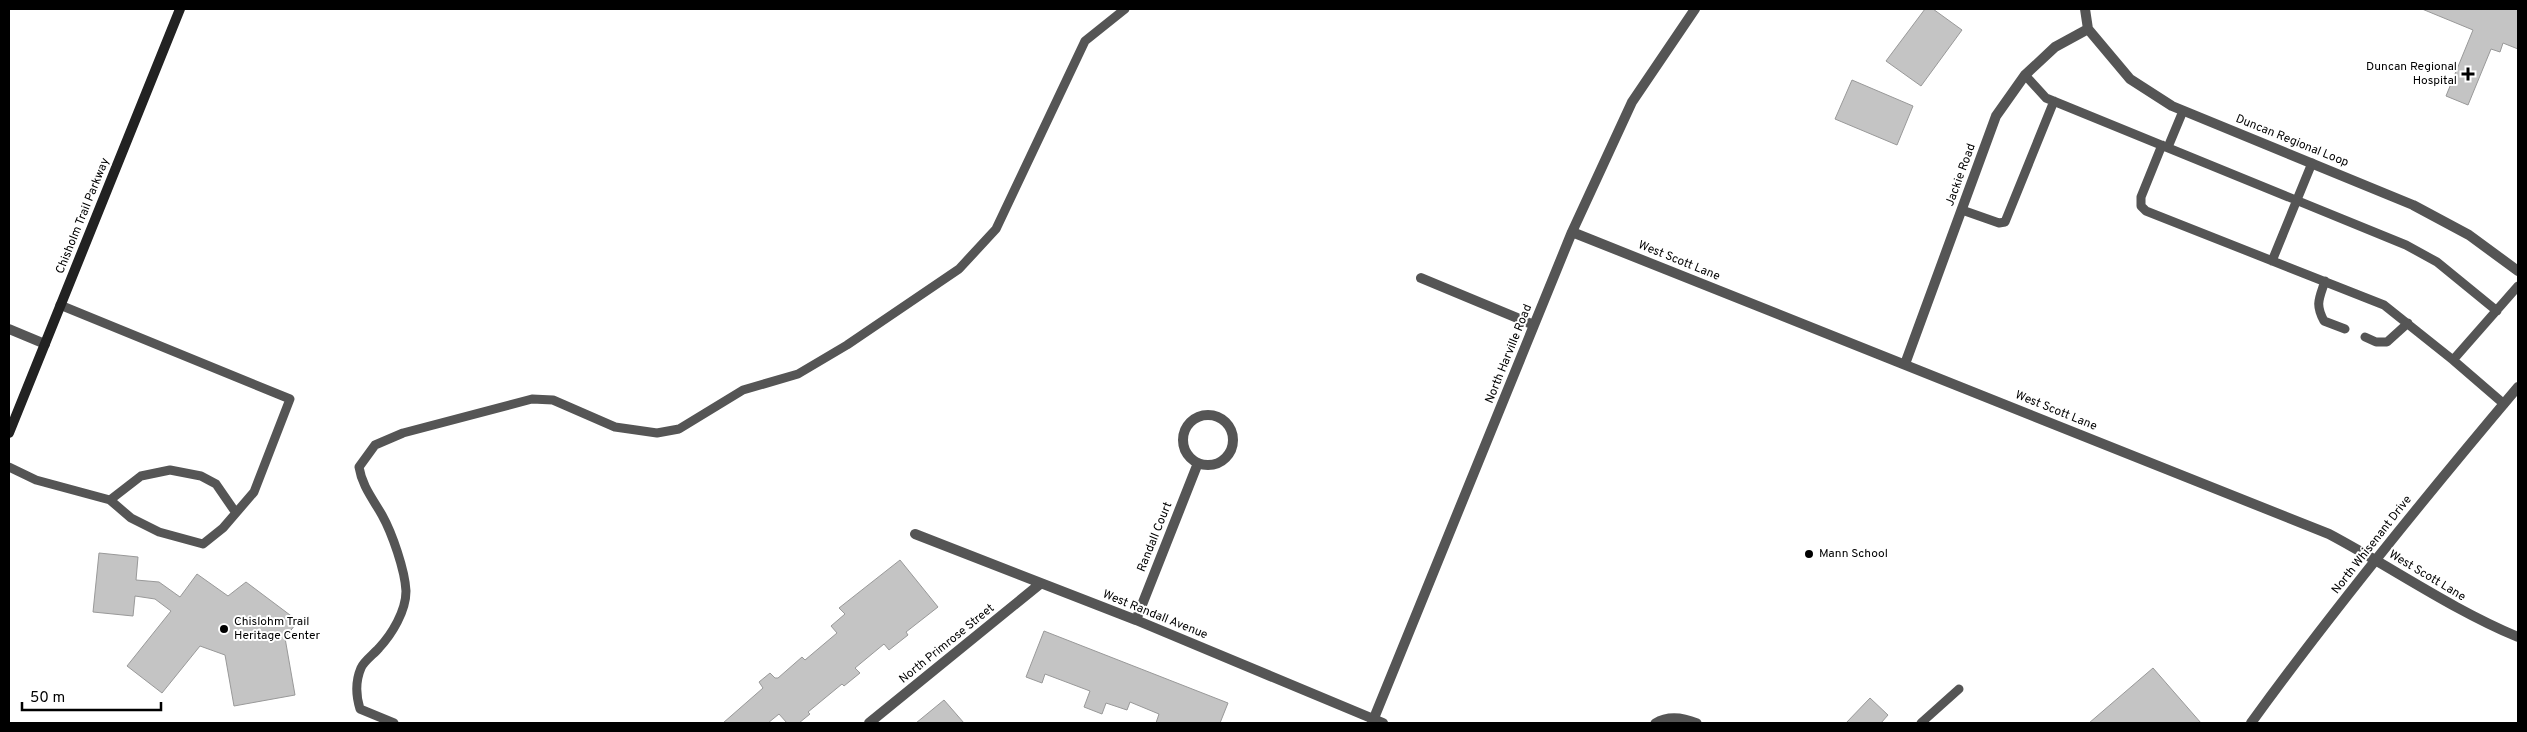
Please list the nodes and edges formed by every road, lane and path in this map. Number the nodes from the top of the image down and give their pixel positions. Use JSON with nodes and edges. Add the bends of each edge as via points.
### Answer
{"nodes":[{"id":1,"x":180,"y":9,"type":"edge"},
{"id":2,"x":1125,"y":9,"type":"edge"},
{"id":3,"x":1696,"y":9,"type":"edge"},
{"id":4,"x":2085,"y":9,"type":"edge"},
{"id":5,"x":2088,"y":29,"type":"junction"},
{"id":6,"x":2026,"y":75,"type":"junction"},
{"id":7,"x":2054,"y":101,"type":"junction"},
{"id":8,"x":2183,"y":111,"type":"junction"},
{"id":9,"x":2165,"y":146,"type":"junction"},
{"id":10,"x":2312,"y":163,"type":"junction"},
{"id":11,"x":2297,"y":200,"type":"junction"},
{"id":12,"x":1962,"y":210,"type":"junction"},
{"id":13,"x":1572,"y":232,"type":"junction"},
{"id":14,"x":2272,"y":261,"type":"junction"},
{"id":15,"x":2518,"y":271,"type":"edge"},
{"id":16,"x":1421,"y":278,"type":"dead end"},
{"id":17,"x":2325,"y":281,"type":"junction"},
{"id":18,"x":2518,"y":286,"type":"edge"},
{"id":19,"x":60,"y":304,"type":"junction"},
{"id":20,"x":2497,"y":310,"type":"junction"},
{"id":21,"x":2408,"y":323,"type":"junction"},
{"id":22,"x":1534,"y":325,"type":"junction"},
{"id":23,"x":9,"y":329,"type":"edge"},
{"id":24,"x":2345,"y":330,"type":"dead end"},
{"id":25,"x":2365,"y":338,"type":"dead end"},
{"id":26,"x":45,"y":344,"type":"junction"},
{"id":27,"x":2454,"y":360,"type":"junction"},
{"id":28,"x":1905,"y":364,"type":"junction"},
{"id":29,"x":2518,"y":387,"type":"edge"},
{"id":30,"x":2504,"y":404,"type":"junction"},
{"id":31,"x":9,"y":433,"type":"edge"},
{"id":32,"x":1198,"y":463,"type":"junction"},
{"id":33,"x":9,"y":467,"type":"edge"},
{"id":34,"x":110,"y":500,"type":"junction"},
{"id":35,"x":236,"y":513,"type":"junction"},
{"id":36,"x":915,"y":534,"type":"dead end"},
{"id":37,"x":2378,"y":560,"type":"junction"},
{"id":38,"x":1040,"y":584,"type":"junction"},
{"id":39,"x":1136,"y":620,"type":"junction"},
{"id":40,"x":2518,"y":637,"type":"edge"},
{"id":41,"x":1959,"y":690,"type":"dead end"},
{"id":42,"x":1376,"y":722,"type":"edge"},
{"id":43,"x":394,"y":723,"type":"edge"},
{"id":44,"x":869,"y":723,"type":"edge"},
{"id":45,"x":1655,"y":723,"type":"edge"},
{"id":46,"x":1697,"y":723,"type":"edge"},
{"id":47,"x":1921,"y":723,"type":"edge"},
{"id":48,"x":2251,"y":723,"type":"edge"}],
"edges":[{"from":1,"to":19,"type":"main road","name":"Chisholm Trail Parkway"},
{"from":2,"to":43,"type":"lane","via":[[1085,42],[996,229],[959,269],[798,374],[743,390],[679,429],[657,433],[615,427],[553,400],[532,399],[403,433],[375,445],[359,468],[361,480],[383,517],[404,575],[406,591],[395,625],[362,668],[356,695],[360,709]]},
{"from":3,"to":13,"type":"street","name":"North Harville Road","via":[[1632,102]]},
{"from":4,"to":5,"type":"street"},
{"from":5,"to":6,"type":"street","name":"Jackie Road","via":[[2054,47]]},
{"from":5,"to":8,"type":"street","name":"Duncan Regional Loop","via":[[2130,79]]},
{"from":6,"to":7,"type":"lane","via":[[2038,90]]},
{"from":6,"to":12,"type":"street","name":"Jackie Road","via":[[1996,116]]},
{"from":7,"to":9,"type":"lane"},
{"from":7,"to":12,"type":"lane","via":[[2005,222],[1999,223]]},
{"from":8,"to":9,"type":"lane"},
{"from":8,"to":10,"type":"street","name":"Duncan Regional Loop"},
{"from":9,"to":11,"type":"lane"},
{"from":9,"to":14,"type":"lane","via":[[2141,198],[2141,206],[2146,211]]},
{"from":10,"to":11,"type":"lane"},
{"from":10,"to":15,"type":"street","name":"Duncan Regional Loop","via":[[2413,205],[2468,235]]},
{"from":11,"to":14,"type":"lane"},
{"from":11,"to":20,"type":"lane","via":[[2424,254]]},
{"from":12,"to":28,"type":"street","name":"Jackie Road"},
{"from":13,"to":22,"type":"street","name":"North Harville Road"},
{"from":13,"to":28,"type":"street","name":"West Scott Lane"},
{"from":14,"to":17,"type":"lane"},
{"from":16,"to":22,"type":"street"},
{"from":17,"to":21,"type":"lane","via":[[2384,305]]},
{"from":17,"to":24,"type":"lane","via":[[2317,304],[2319,312],[2324,321]]},
{"from":18,"to":20,"type":"lane"},
{"from":19,"to":26,"type":"main road","name":"Chisholm Trail Parkway"},
{"from":19,"to":35,"type":"lane","via":[[290,399],[254,492]]},
{"from":20,"to":27,"type":"lane"},
{"from":21,"to":25,"type":"lane","via":[[2387,342]]},
{"from":21,"to":27,"type":"lane"},
{"from":22,"to":42,"type":"street","name":"North Harville Road"},
{"from":23,"to":26,"type":"street"},
{"from":26,"to":31,"type":"main road","name":"Chisholm Trail Parkway"},
{"from":27,"to":30,"type":"lane"},
{"from":28,"to":37,"type":"street","name":"West Scott Lane","via":[[2329,534]]},
{"from":29,"to":30,"type":"street","name":"North Whisenant Drive"},
{"from":30,"to":37,"type":"street","name":"North Whisenant Drive","via":[[2423,500]]},
{"from":32,"to":32,"type":"street","via":[[1214,465],[1231,449],[1232,434],[1216,417],[1199,417],[1192,421],[1183,435],[1185,452]]},
{"from":32,"to":39,"type":"street","name":"Randall Court"},
{"from":33,"to":34,"type":"lane","via":[[36,480]]},
{"from":34,"to":35,"type":"lane","via":[[131,518],[159,532],[203,544],[224,528]]},
{"from":34,"to":35,"type":"lane","via":[[141,476],[170,470],[201,476],[216,484]]},
{"from":36,"to":38,"type":"street","name":"West Randall Avenue"},
{"from":37,"to":40,"type":"street","name":"West Scott Lane","via":[[2477,620]]},
{"from":37,"to":48,"type":"street","name":"North Whisenant Drive","via":[[2311,641]]},
{"from":38,"to":39,"type":"street","name":"West Randall Avenue"},
{"from":38,"to":44,"type":"street","name":"North Primrose Street"},
{"from":39,"to":42,"type":"street","name":"West Randall Avenue"},
{"from":41,"to":47,"type":"lane"},
{"from":45,"to":46,"type":"lane","via":[[1663,718],[1685,718]]}]}
